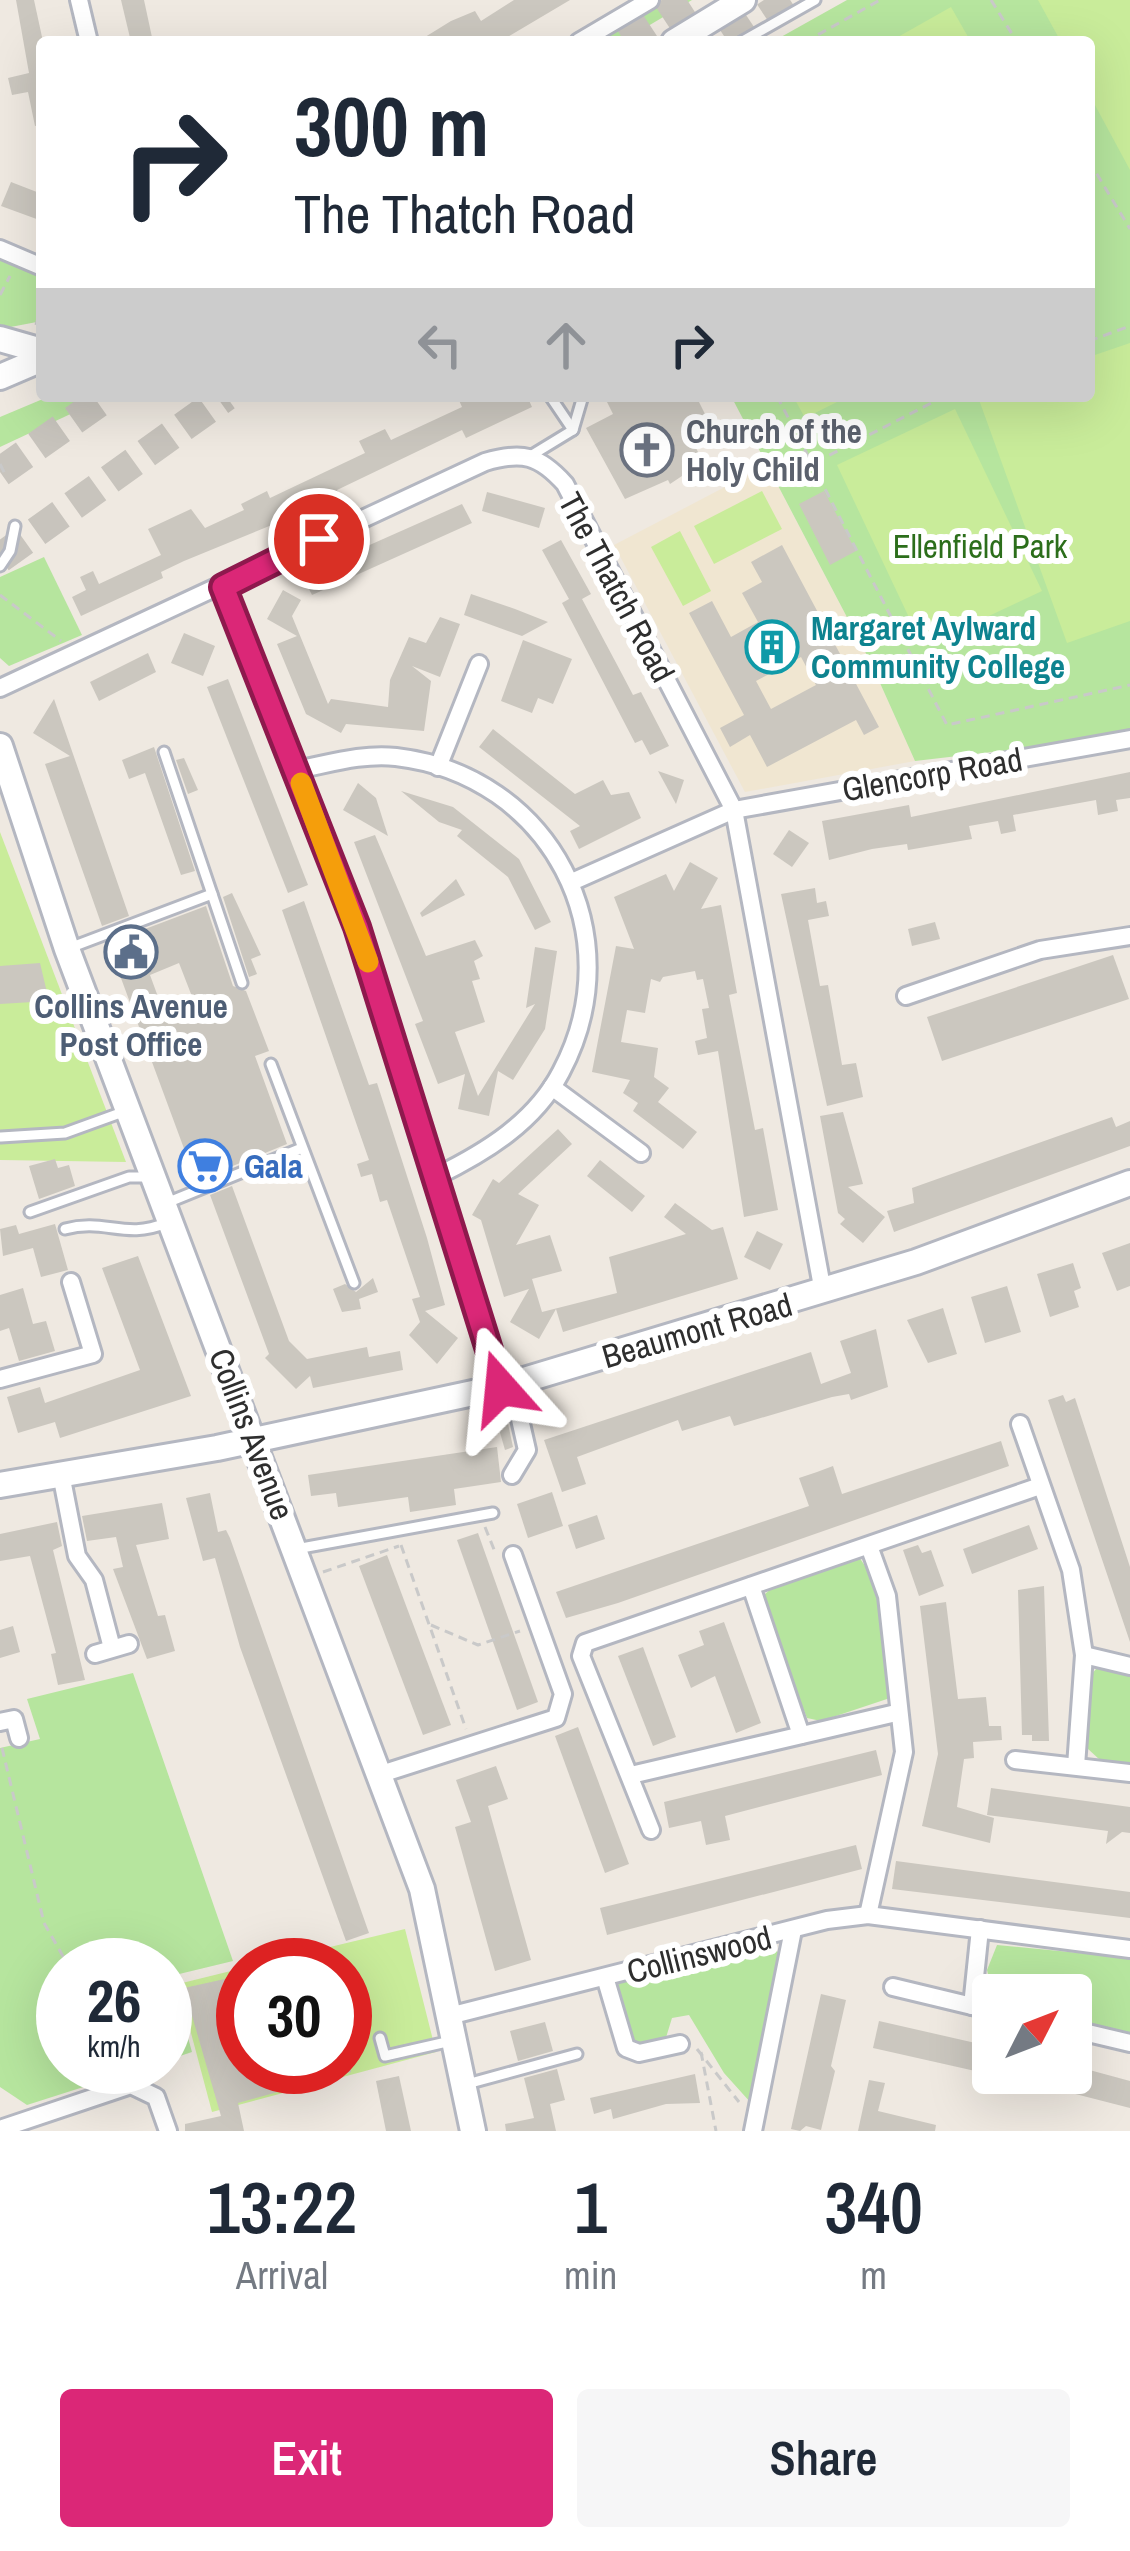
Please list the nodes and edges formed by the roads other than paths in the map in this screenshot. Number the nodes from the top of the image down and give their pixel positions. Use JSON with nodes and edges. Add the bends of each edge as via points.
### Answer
{"nodes":[{"id":1,"x":79,"y":0,"type":"edge"},
{"id":2,"x":650,"y":0,"type":"edge"},
{"id":3,"x":743,"y":0,"type":"edge"},
{"id":4,"x":815,"y":0,"type":"edge"},
{"id":5,"x":88,"y":36,"type":"edge"},
{"id":6,"x":589,"y":36,"type":"edge"},
{"id":7,"x":684,"y":36,"type":"edge"},
{"id":8,"x":752,"y":36,"type":"edge"},
{"id":9,"x":0,"y":249,"type":"edge"},
{"id":10,"x":36,"y":265,"type":"edge"},
{"id":11,"x":0,"y":339,"type":"edge"},
{"id":12,"x":36,"y":353,"type":"edge"},
{"id":13,"x":36,"y":358,"type":"edge"},
{"id":14,"x":0,"y":377,"type":"edge"},
{"id":15,"x":554,"y":402,"type":"edge"},
{"id":16,"x":582,"y":402,"type":"edge"},
{"id":17,"x":573,"y":430,"type":"junction"},
{"id":18,"x":532,"y":455,"type":"junction"},
{"id":19,"x":15,"y":526,"type":"dead end"},
{"id":20,"x":0,"y":566,"type":"edge"},
{"id":21,"x":223,"y":587,"type":"junction"},
{"id":22,"x":479,"y":664,"type":"dead end"},
{"id":23,"x":0,"y":688,"type":"edge"},
{"id":24,"x":1130,"y":739,"type":"edge"},
{"id":25,"x":0,"y":746,"type":"edge"},
{"id":26,"x":164,"y":752,"type":"dead end"},
{"id":27,"x":439,"y":766,"type":"junction"},
{"id":28,"x":296,"y":770,"type":"junction"},
{"id":29,"x":734,"y":810,"type":"junction"},
{"id":30,"x":574,"y":881,"type":"junction"},
{"id":31,"x":212,"y":894,"type":"junction"},
{"id":32,"x":1130,"y":936,"type":"edge"},
{"id":33,"x":67,"y":949,"type":"junction"},
{"id":34,"x":242,"y":983,"type":"dead end"},
{"id":35,"x":906,"y":996,"type":"dead end"},
{"id":36,"x":271,"y":1064,"type":"dead end"},
{"id":37,"x":552,"y":1087,"type":"junction"},
{"id":38,"x":128,"y":1110,"type":"junction"},
{"id":39,"x":1,"y":1137,"type":"edge"},
{"id":40,"x":302,"y":1148,"type":"junction"},
{"id":41,"x":641,"y":1153,"type":"dead end"},
{"id":42,"x":437,"y":1176,"type":"junction"},
{"id":43,"x":153,"y":1177,"type":"junction"},
{"id":44,"x":1130,"y":1183,"type":"edge"},
{"id":45,"x":30,"y":1212,"type":"dead end"},
{"id":46,"x":168,"y":1212,"type":"junction"},
{"id":47,"x":65,"y":1228,"type":"dead end"},
{"id":48,"x":70,"y":1282,"type":"dead end"},
{"id":49,"x":354,"y":1283,"type":"dead end"},
{"id":50,"x":823,"y":1292,"type":"junction"},
{"id":51,"x":0,"y":1379,"type":"edge"},
{"id":52,"x":507,"y":1386,"type":"junction"},
{"id":53,"x":1021,"y":1424,"type":"dead end"},
{"id":54,"x":254,"y":1441,"type":"junction"},
{"id":55,"x":61,"y":1474,"type":"junction"},
{"id":56,"x":512,"y":1475,"type":"dead end"},
{"id":57,"x":0,"y":1485,"type":"edge"},
{"id":58,"x":1040,"y":1486,"type":"junction"},
{"id":59,"x":493,"y":1513,"type":"dead end"},
{"id":60,"x":869,"y":1546,"type":"junction"},
{"id":61,"x":296,"y":1549,"type":"junction"},
{"id":62,"x":506,"y":1558,"type":"road end"},
{"id":63,"x":751,"y":1586,"type":"junction"},
{"id":64,"x":112,"y":1649,"type":"dead end"},
{"id":65,"x":1084,"y":1655,"type":"junction"},
{"id":66,"x":1130,"y":1666,"type":"edge"},
{"id":67,"x":896,"y":1713,"type":"junction"},
{"id":68,"x":0,"y":1722,"type":"edge"},
{"id":69,"x":801,"y":1735,"type":"junction"},
{"id":70,"x":10,"y":1739,"type":"edge"},
{"id":71,"x":1015,"y":1760,"type":"dead end"},
{"id":72,"x":1076,"y":1766,"type":"junction"},
{"id":73,"x":1130,"y":1773,"type":"edge"},
{"id":74,"x":381,"y":1774,"type":"junction"},
{"id":75,"x":631,"y":1775,"type":"junction"},
{"id":76,"x":651,"y":1830,"type":"dead end"},
{"id":77,"x":868,"y":1915,"type":"junction"},
{"id":78,"x":980,"y":1929,"type":"junction"},
{"id":79,"x":793,"y":1930,"type":"junction"},
{"id":80,"x":1130,"y":1949,"type":"edge"},
{"id":81,"x":975,"y":1974,"type":"edge"},
{"id":82,"x":605,"y":1977,"type":"junction"},
{"id":83,"x":893,"y":1987,"type":"dead end"},
{"id":84,"x":972,"y":2006,"type":"edge"},
{"id":85,"x":455,"y":2028,"type":"junction"},
{"id":86,"x":1092,"y":2034,"type":"edge"},
{"id":87,"x":380,"y":2038,"type":"dead end"},
{"id":88,"x":1130,"y":2043,"type":"edge"},
{"id":89,"x":680,"y":2044,"type":"road end"},
{"id":90,"x":577,"y":2054,"type":"dead end"},
{"id":91,"x":465,"y":2084,"type":"junction"},
{"id":92,"x":754,"y":2127,"type":"edge"},
{"id":93,"x":0,"y":2128,"type":"edge"},
{"id":94,"x":167,"y":2131,"type":"edge"},
{"id":95,"x":473,"y":2131,"type":"edge"}],
"edges":[{"from":1,"to":5,"type":"street"},
{"from":2,"to":6,"type":"street"},
{"from":3,"to":7,"type":"main road"},
{"from":4,"to":8,"type":"lane"},
{"from":9,"to":10,"type":"street"},
{"from":11,"to":12,"type":"main road"},
{"from":13,"to":14,"type":"main road"},
{"from":15,"to":17,"type":"lane"},
{"from":16,"to":17,"type":"lane"},
{"from":17,"to":18,"type":"lane"},
{"from":18,"to":21,"type":"street","via":[[484,462]]},
{"from":18,"to":29,"type":"street","name":"The Thatch Road","via":[[565,484]]},
{"from":19,"to":20,"type":"lane"},
{"from":21,"to":23,"type":"street"},
{"from":21,"to":28,"type":"street"},
{"from":22,"to":27,"type":"street"},
{"from":24,"to":29,"type":"street","name":"Glencorp Road"},
{"from":25,"to":33,"type":"main road","name":"Collins Avenue"},
{"from":26,"to":31,"type":"lane"},
{"from":27,"to":28,"type":"street","via":[[371,756]]},
{"from":27,"to":30,"type":"street","via":[[543,833]]},
{"from":28,"to":42,"type":"street","via":[[357,927]]},
{"from":29,"to":30,"type":"street","name":"Glencorp Road"},
{"from":29,"to":50,"type":"street","name":"The Thatch Road"},
{"from":30,"to":37,"type":"street","via":[[588,954],[585,986]]},
{"from":31,"to":33,"type":"lane"},
{"from":31,"to":34,"type":"lane"},
{"from":32,"to":35,"type":"street","via":[[1040,950]]},
{"from":33,"to":38,"type":"main road","name":"Collins Avenue"},
{"from":36,"to":40,"type":"lane"},
{"from":37,"to":41,"type":"street"},
{"from":37,"to":42,"type":"street","via":[[509,1135]]},
{"from":38,"to":39,"type":"lane","via":[[65,1133]]},
{"from":38,"to":43,"type":"main road","name":"Collins Avenue"},
{"from":40,"to":46,"type":"lane"},
{"from":40,"to":49,"type":"lane"},
{"from":42,"to":52,"type":"street"},
{"from":43,"to":45,"type":"lane","via":[[129,1177]]},
{"from":43,"to":46,"type":"main road","name":"Collins Avenue"},
{"from":44,"to":50,"type":"main road","name":"Beaumont Road"},
{"from":46,"to":47,"type":"lane","via":[[142,1232],[97,1222]]},
{"from":46,"to":54,"type":"main road","name":"Collins Avenue"},
{"from":48,"to":51,"type":"street","via":[[93,1354]]},
{"from":50,"to":52,"type":"main road","name":"Beaumont Road"},
{"from":52,"to":54,"type":"main road","name":"Beaumont Road"},
{"from":52,"to":56,"type":"street","via":[[527,1450]]},
{"from":53,"to":58,"type":"street"},
{"from":54,"to":55,"type":"main road","name":"Beaumont Road"},
{"from":54,"to":61,"type":"main road","name":"Collins Avenue"},
{"from":55,"to":57,"type":"main road","name":"Beaumont Road"},
{"from":55,"to":64,"type":"street","via":[[77,1556],[94,1580]]},
{"from":58,"to":60,"type":"street"},
{"from":58,"to":65,"type":"street","via":[[1072,1570]]},
{"from":59,"to":61,"type":"lane"},
{"from":60,"to":63,"type":"street"},
{"from":60,"to":67,"type":"street","via":[[887,1596]]},
{"from":61,"to":74,"type":"main road","name":"Collins Avenue"},
{"from":62,"to":74,"type":"street","via":[[562,1694],[556,1718]]},
{"from":63,"to":69,"type":"street"},
{"from":63,"to":75,"type":"street","via":[[585,1643],[581,1657]]},
{"from":65,"to":66,"type":"street"},
{"from":65,"to":72,"type":"street"},
{"from":67,"to":69,"type":"street"},
{"from":67,"to":77,"type":"street","via":[[904,1752]]},
{"from":68,"to":70,"type":"street","via":[[14,1719]]},
{"from":69,"to":75,"type":"street"},
{"from":71,"to":72,"type":"street"},
{"from":72,"to":73,"type":"street"},
{"from":74,"to":85,"type":"main road","name":"Collins Avenue","via":[[422,1888]]},
{"from":75,"to":76,"type":"street"},
{"from":77,"to":78,"type":"street","name":"Collinswood"},
{"from":77,"to":79,"type":"street","name":"Collinswood"},
{"from":78,"to":80,"type":"street","name":"Collinswood"},
{"from":78,"to":81,"type":"street"},
{"from":79,"to":82,"type":"street","name":"Collinswood"},
{"from":79,"to":92,"type":"street","name":"Collinswood"},
{"from":82,"to":85,"type":"street","name":"Collinswood"},
{"from":82,"to":89,"type":"street","name":"Collinswood","via":[[626,2048]]},
{"from":83,"to":84,"type":"street"},
{"from":85,"to":87,"type":"lane","via":[[385,2056]]},
{"from":85,"to":91,"type":"main road","name":"Collins Avenue"},
{"from":86,"to":88,"type":"street"},
{"from":90,"to":91,"type":"lane"},
{"from":91,"to":95,"type":"main road","name":"Collins Avenue"},
{"from":93,"to":94,"type":"street","via":[[131,2085],[156,2097]]}]}
